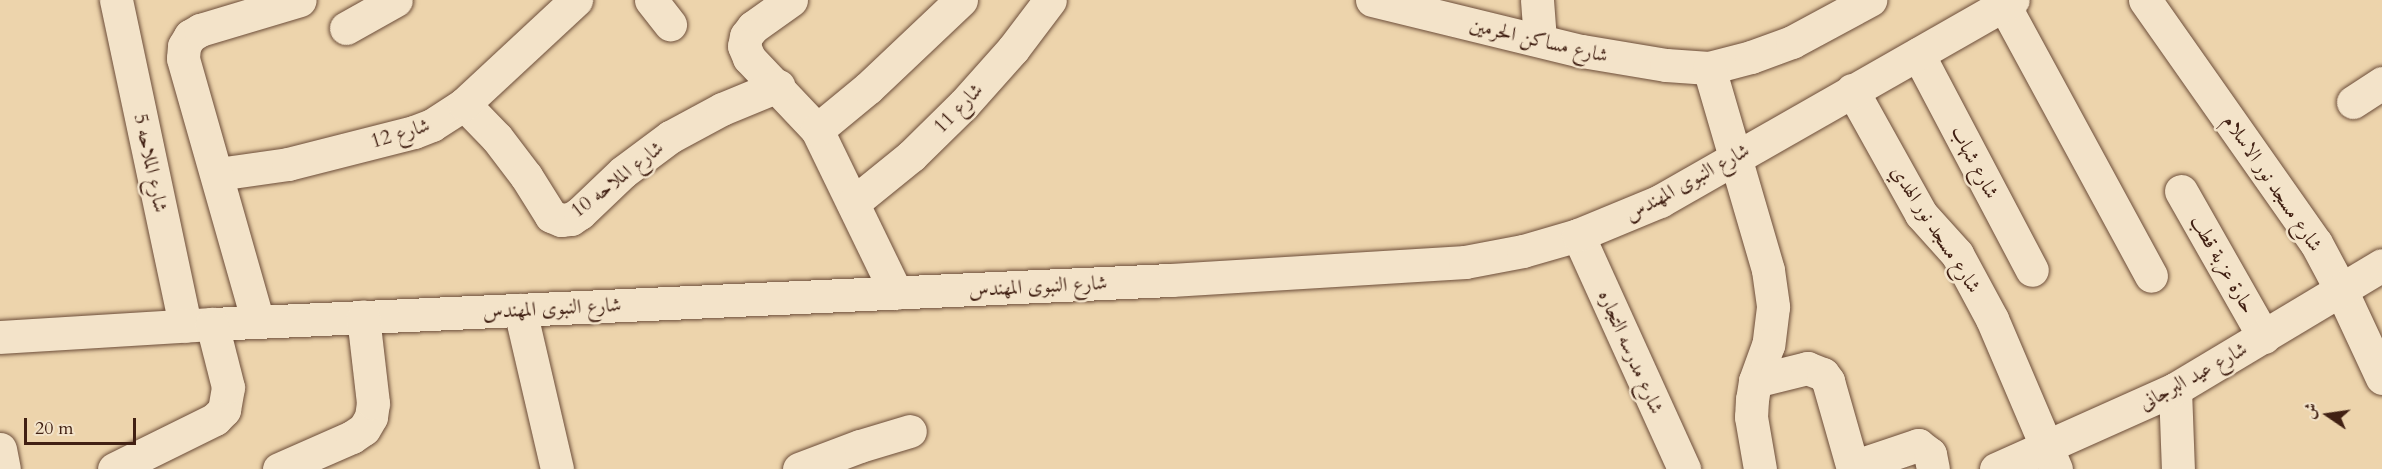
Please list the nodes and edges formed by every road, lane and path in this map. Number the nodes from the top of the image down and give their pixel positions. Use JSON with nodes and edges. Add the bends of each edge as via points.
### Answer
{"nodes":[{"id":1,"x":116,"y":0,"type":"edge"},
{"id":2,"x":300,"y":0,"type":"edge"},
{"id":3,"x":396,"y":0,"type":"edge"},
{"id":4,"x":576,"y":0,"type":"edge"},
{"id":5,"x":791,"y":0,"type":"edge"},
{"id":6,"x":961,"y":0,"type":"edge"},
{"id":7,"x":1050,"y":0,"type":"edge"},
{"id":8,"x":1372,"y":0,"type":"edge"},
{"id":9,"x":1537,"y":0,"type":"edge"},
{"id":10,"x":1870,"y":0,"type":"edge"},
{"id":11,"x":2145,"y":0,"type":"edge"},
{"id":12,"x":2008,"y":3,"type":"edge"},
{"id":13,"x":346,"y":28,"type":"dead end"},
{"id":14,"x":1540,"y":40,"type":"junction"},
{"id":15,"x":1918,"y":54,"type":"junction"},
{"id":16,"x":1709,"y":68,"type":"junction"},
{"id":17,"x":2382,"y":83,"type":"edge"},
{"id":18,"x":778,"y":86,"type":"junction"},
{"id":19,"x":1852,"y":90,"type":"junction"},
{"id":20,"x":2353,"y":102,"type":"dead end"},
{"id":21,"x":464,"y":104,"type":"junction"},
{"id":22,"x":817,"y":130,"type":"junction"},
{"id":23,"x":1736,"y":155,"type":"junction"},
{"id":24,"x":218,"y":174,"type":"junction"},
{"id":25,"x":2181,"y":191,"type":"dead end"},
{"id":26,"x":853,"y":203,"type":"junction"},
{"id":27,"x":1578,"y":235,"type":"junction"},
{"id":28,"x":2382,"y":265,"type":"edge"},
{"id":29,"x":2032,"y":270,"type":"dead end"},
{"id":30,"x":2151,"y":276,"type":"dead end"},
{"id":31,"x":2341,"y":290,"type":"junction"},
{"id":32,"x":896,"y":292,"type":"junction"},
{"id":33,"x":519,"y":310,"type":"junction"},
{"id":34,"x":363,"y":317,"type":"junction"},
{"id":35,"x":258,"y":322,"type":"junction"},
{"id":36,"x":199,"y":325,"type":"junction"},
{"id":37,"x":0,"y":337,"type":"edge"},
{"id":38,"x":2264,"y":337,"type":"junction"},
{"id":39,"x":2382,"y":378,"type":"edge"},
{"id":40,"x":1755,"y":381,"type":"junction"},
{"id":41,"x":2175,"y":389,"type":"junction"},
{"id":42,"x":910,"y":431,"type":"dead end"},
{"id":43,"x":0,"y":449,"type":"edge"},
{"id":44,"x":2051,"y":457,"type":"edge"},
{"id":45,"x":811,"y":467,"type":"edge"},
{"id":46,"x":1853,"y":468,"type":"edge"},
{"id":47,"x":4,"y":469,"type":"edge"},
{"id":48,"x":114,"y":469,"type":"edge"},
{"id":49,"x":279,"y":469,"type":"edge"},
{"id":50,"x":557,"y":469,"type":"edge"},
{"id":51,"x":1684,"y":469,"type":"edge"},
{"id":52,"x":1760,"y":469,"type":"edge"},
{"id":53,"x":1933,"y":469,"type":"edge"},
{"id":54,"x":1996,"y":469,"type":"edge"},
{"id":55,"x":2178,"y":469,"type":"edge"}],
"edges":[{"from":1,"to":36,"type":"street","name":"شارع الملاحه 5"},
{"from":2,"to":24,"type":"street","via":[[200,30],[184,46],[183,58]]},
{"from":3,"to":13,"type":"street"},
{"from":4,"to":21,"type":"street","name":"شارع 12"},
{"from":5,"to":18,"type":"street","via":[[753,27],[744,46],[749,58]]},
{"from":6,"to":22,"type":"street"},
{"from":7,"to":26,"type":"street","name":"شارع 11","via":[[964,104],[911,156]]},
{"from":8,"to":14,"type":"street","name":"شارع مساكن الحرمين"},
{"from":9,"to":14,"type":"street"},
{"from":10,"to":16,"type":"street","via":[[1792,42]]},
{"from":11,"to":31,"type":"street","name":"شارع مسجد نور الاسلام","via":[[2287,199]]},
{"from":12,"to":15,"type":"street","name":"شارع النبوى المهندس"},
{"from":12,"to":30,"type":"street"},
{"from":14,"to":16,"type":"street","name":"شارع مساكن الحرمين","via":[[1624,59]]},
{"from":15,"to":19,"type":"street","name":"شارع النبوى المهندس"},
{"from":15,"to":29,"type":"street","name":"شارع شهاب"},
{"from":16,"to":23,"type":"street"},
{"from":17,"to":20,"type":"street"},
{"from":18,"to":21,"type":"street","name":"شارع الملاحه 10","via":[[722,109],[670,137],[623,172],[580,213],[561,220],[551,216],[526,176]]},
{"from":18,"to":22,"type":"street"},
{"from":19,"to":23,"type":"street","name":"شارع النبوى المهندس"},
{"from":19,"to":44,"type":"street","name":"شارع مسجد نور الهدي","via":[[1921,214],[1950,243],[1962,263],[1992,319]]},
{"from":21,"to":24,"type":"street","name":"شارع 12","via":[[449,116],[414,132],[288,164]]},
{"from":22,"to":26,"type":"street"},
{"from":23,"to":27,"type":"street","name":"شارع النبوى المهندس","via":[[1660,201]]},
{"from":23,"to":40,"type":"street","via":[[1768,270],[1773,308],[1768,345]]},
{"from":24,"to":35,"type":"street"},
{"from":25,"to":38,"type":"street","name":"حارة عزبة قطب"},
{"from":26,"to":32,"type":"street"},
{"from":27,"to":32,"type":"street","name":"شارع النبوى المهندس","via":[[1465,262],[1408,267]]},
{"from":27,"to":51,"type":"street","name":"شارع مدرسه التجاره"},
{"from":28,"to":31,"type":"street","name":"شارع عيد البرجانى"},
{"from":31,"to":38,"type":"street","name":"شارع عيد البرجانى"},
{"from":31,"to":39,"type":"street","name":"شارع مسجد نور الاسلام"},
{"from":32,"to":33,"type":"street","name":"شارع النبوى المهندس"},
{"from":33,"to":34,"type":"street","name":"شارع النبوى المهندس"},
{"from":33,"to":50,"type":"street"},
{"from":34,"to":35,"type":"street","name":"شارع النبوى المهندس"},
{"from":34,"to":49,"type":"street","via":[[373,403],[371,417],[364,429],[352,437]]},
{"from":35,"to":36,"type":"street","name":"شارع النبوى المهندس"},
{"from":36,"to":37,"type":"street","name":"شارع النبوى المهندس"},
{"from":36,"to":48,"type":"street","name":"شارع الملاحه 5","via":[[228,387],[224,410],[215,419]]},
{"from":38,"to":41,"type":"street","name":"شارع عيد البرجانى"},
{"from":40,"to":46,"type":"street","via":[[1807,368],[1822,374],[1828,381]]},
{"from":40,"to":52,"type":"street","via":[[1751,417]]},
{"from":41,"to":44,"type":"street","name":"شارع عيد البرجانى"},
{"from":41,"to":55,"type":"street"},
{"from":42,"to":45,"type":"street"},
{"from":43,"to":47,"type":"street"},
{"from":44,"to":54,"type":"street","name":"شارع عيد البرجانى"},
{"from":46,"to":53,"type":"street","via":[[1913,444],[1930,454]]}]}
